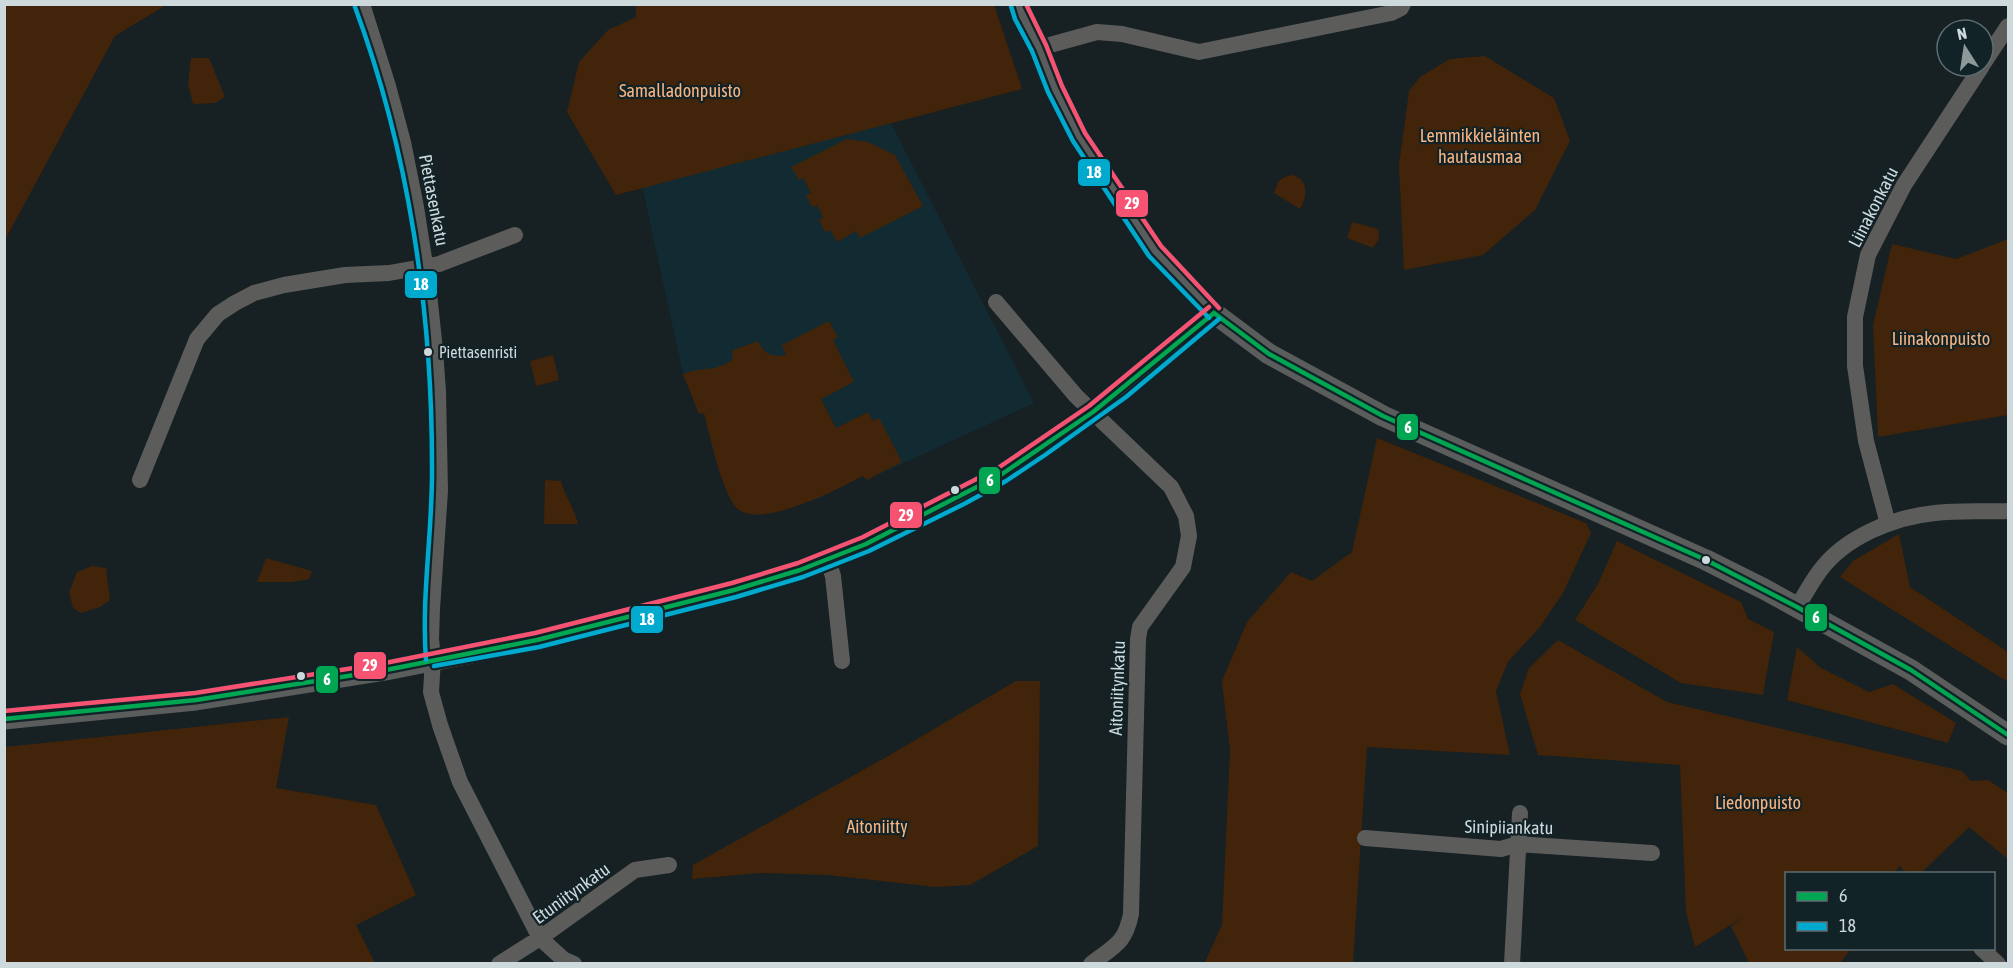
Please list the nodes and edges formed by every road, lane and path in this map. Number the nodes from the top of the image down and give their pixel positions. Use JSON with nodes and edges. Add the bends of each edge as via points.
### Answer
{"nodes":[{"id":1,"x":362,"y":4,"type":"edge"},
{"id":2,"x":1018,"y":4,"type":"edge"},
{"id":3,"x":1032,"y":4,"type":"edge"},
{"id":4,"x":1403,"y":4,"type":"edge"},
{"id":5,"x":2008,"y":26,"type":"edge"},
{"id":6,"x":1995,"y":46,"type":"edge"},
{"id":7,"x":1039,"y":48,"type":"junction"},
{"id":8,"x":1974,"y":78,"type":"edge"},
{"id":9,"x":515,"y":235,"type":"dead end"},
{"id":10,"x":426,"y":267,"type":"junction"},
{"id":11,"x":996,"y":302,"type":"dead end"},
{"id":12,"x":1215,"y":313,"type":"junction"},
{"id":13,"x":1093,"y":412,"type":"junction"},
{"id":14,"x":140,"y":480,"type":"dead end"},
{"id":15,"x":2008,"y":512,"type":"edge"},
{"id":16,"x":1888,"y":524,"type":"junction"},
{"id":17,"x":827,"y":559,"type":"junction"},
{"id":18,"x":1797,"y":607,"type":"junction"},
{"id":19,"x":433,"y":659,"type":"junction"},
{"id":20,"x":842,"y":661,"type":"dead end"},
{"id":21,"x":4,"y":719,"type":"edge"},
{"id":22,"x":2008,"y":735,"type":"edge"},
{"id":23,"x":1520,"y":813,"type":"dead end"},
{"id":24,"x":1365,"y":838,"type":"dead end"},
{"id":25,"x":1518,"y":844,"type":"junction"},
{"id":26,"x":1652,"y":853,"type":"dead end"},
{"id":27,"x":669,"y":865,"type":"dead end"},
{"id":28,"x":540,"y":938,"type":"junction"},
{"id":29,"x":499,"y":963,"type":"edge"},
{"id":30,"x":574,"y":963,"type":"edge"},
{"id":31,"x":1091,"y":963,"type":"edge"},
{"id":32,"x":1512,"y":963,"type":"edge"}],
"edges":[{"from":1,"to":10,"type":"street","name":"Piettasenkatu","via":[[403,142]]},
{"from":2,"to":7,"type":"main road"},
{"from":3,"to":7,"type":"main road"},
{"from":4,"to":7,"type":"street","via":[[1391,13],[1198,52],[1097,32]]},
{"from":5,"to":6,"type":"street","name":"Liinakonkatu"},
{"from":7,"to":12,"type":"main road","via":[[1079,137],[1104,177],[1155,251]]},
{"from":8,"to":16,"type":"street","name":"Liinakonkatu","via":[[1904,185],[1868,255],[1854,317],[1855,366],[1866,441]]},
{"from":9,"to":10,"type":"street"},
{"from":10,"to":14,"type":"street","via":[[284,285],[254,293],[218,314],[189,355]]},
{"from":10,"to":19,"type":"street","name":"Piettasenkatu","via":[[438,391],[440,462]]},
{"from":11,"to":13,"type":"street","name":"Aitoniitynkatu"},
{"from":12,"to":13,"type":"main road"},
{"from":12,"to":18,"type":"main road","via":[[1269,354],[1383,416],[1706,560]]},
{"from":13,"to":17,"type":"main road","via":[[970,492]]},
{"from":13,"to":31,"type":"street","name":"Aitoniitynkatu","via":[[1171,487],[1186,516],[1189,536],[1183,567],[1140,627],[1138,639],[1129,924],[1123,940]]},
{"from":15,"to":16,"type":"street","via":[[1936,513]]},
{"from":16,"to":18,"type":"street","via":[[1833,557],[1819,571]]},
{"from":17,"to":19,"type":"main road","via":[[734,590],[537,640]]},
{"from":17,"to":20,"type":"street","via":[[833,576]]},
{"from":18,"to":22,"type":"main road","via":[[1911,670]]},
{"from":19,"to":21,"type":"main road","via":[[196,700]]},
{"from":19,"to":28,"type":"street","via":[[431,692],[460,782]]},
{"from":23,"to":25,"type":"street"},
{"from":24,"to":25,"type":"street","name":"Sinipiiankatu","via":[[1501,849]]},
{"from":25,"to":26,"type":"street","name":"Sinipiiankatu"},
{"from":25,"to":32,"type":"street"},
{"from":27,"to":28,"type":"street","name":"Etuniitynkatu","via":[[635,870]]},
{"from":28,"to":29,"type":"street","name":"Etuniitynkatu"},
{"from":28,"to":30,"type":"street","via":[[563,959]]}]}
